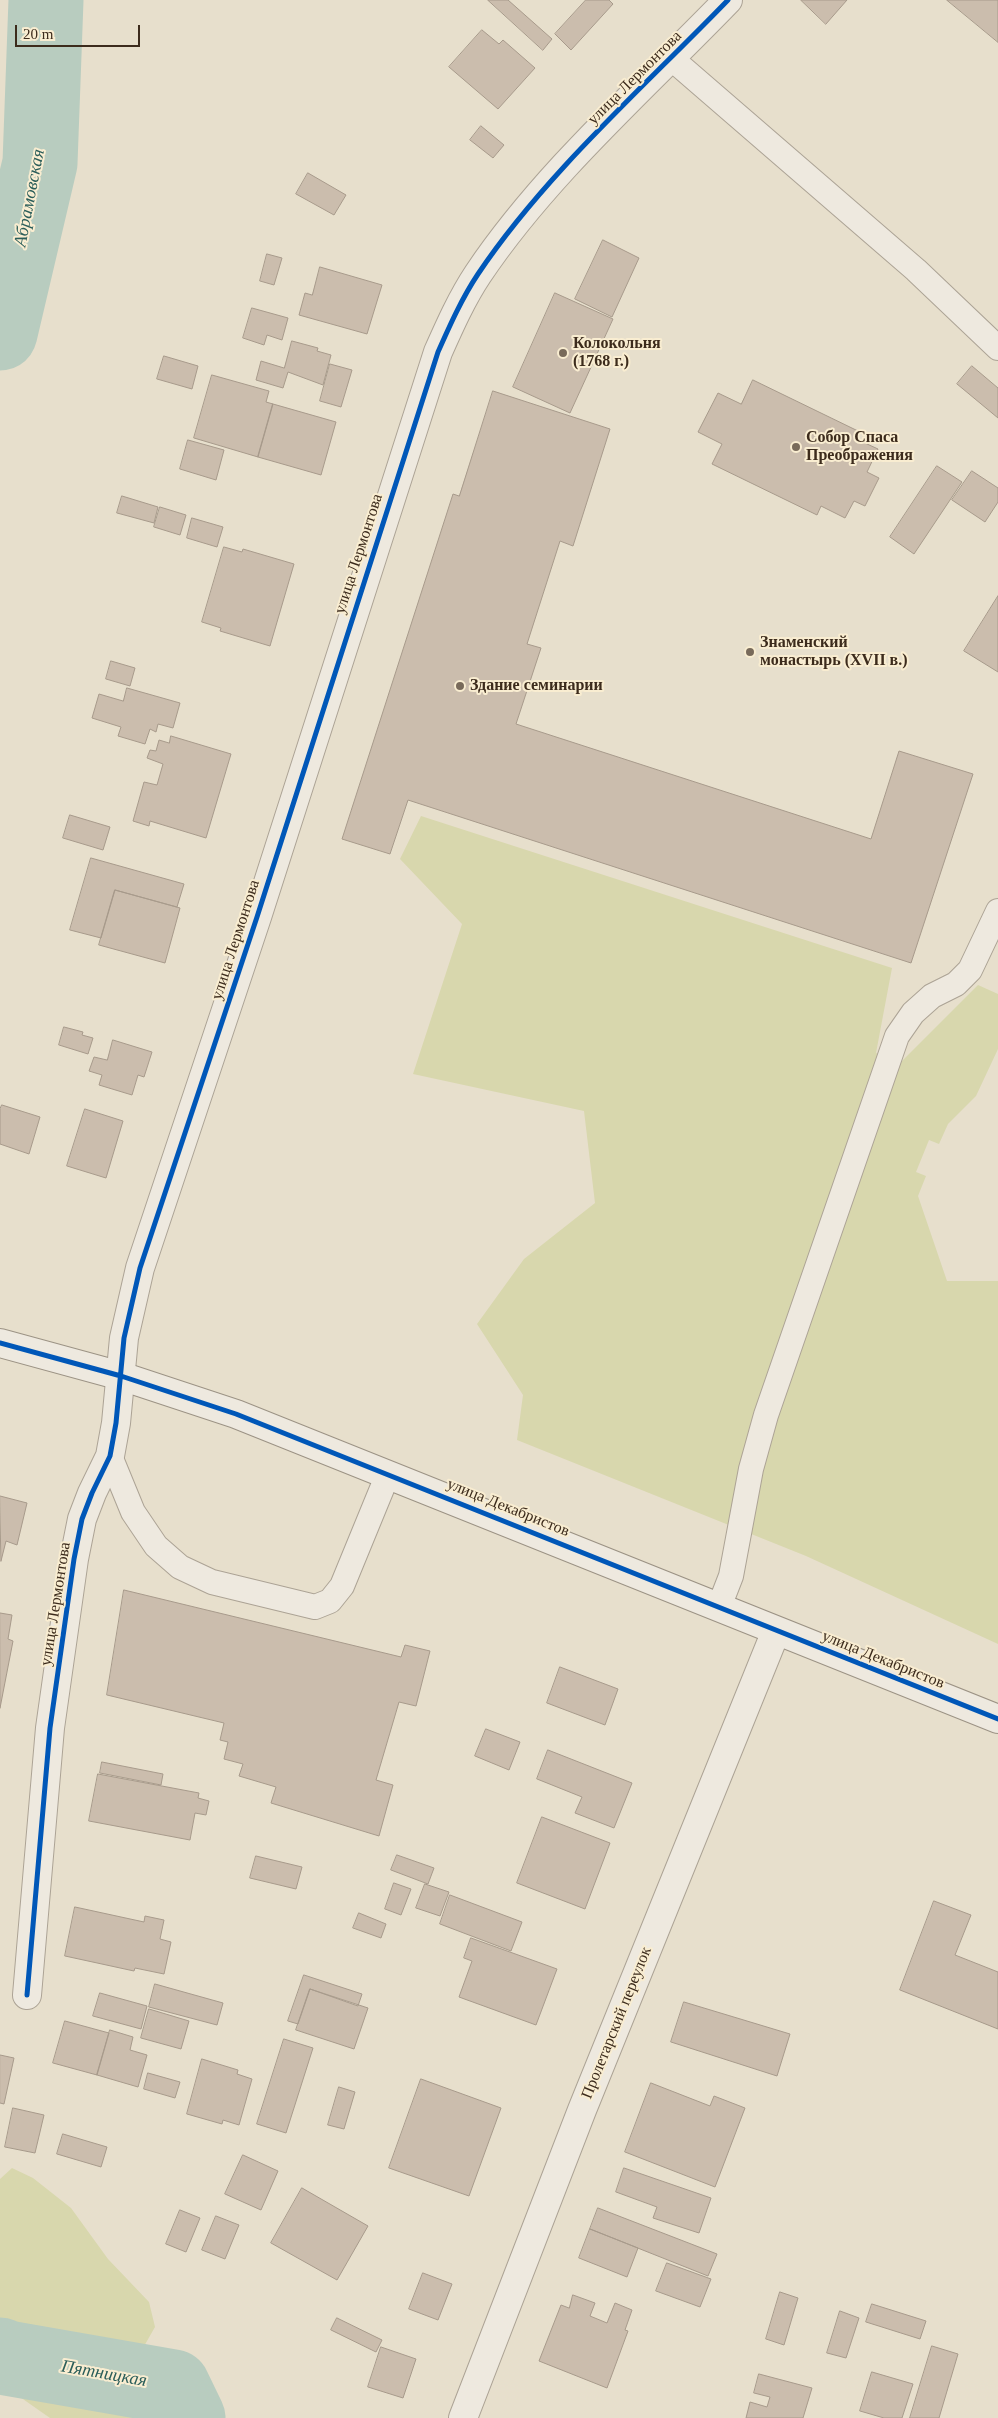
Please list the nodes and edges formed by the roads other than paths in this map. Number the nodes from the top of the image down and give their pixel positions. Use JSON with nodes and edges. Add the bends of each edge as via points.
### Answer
{"nodes":[{"id":1,"x":728,"y":0,"type":"edge"},
{"id":2,"x":672,"y":58,"type":"junction"},
{"id":3,"x":998,"y":348,"type":"edge"},
{"id":4,"x":998,"y":911,"type":"edge"},
{"id":5,"x":0,"y":1343,"type":"edge"},
{"id":6,"x":121,"y":1376,"type":"junction"},
{"id":7,"x":110,"y":1456,"type":"junction"},
{"id":8,"x":388,"y":1474,"type":"junction"},
{"id":9,"x":720,"y":1607,"type":"junction"},
{"id":10,"x":776,"y":1631,"type":"junction"},
{"id":11,"x":998,"y":1719,"type":"edge"},
{"id":12,"x":27,"y":1995,"type":"dead end"},
{"id":13,"x":463,"y":2418,"type":"edge"}],
"edges":[{"from":1,"to":2,"type":"street","name":"улица Лермонтова"},
{"from":2,"to":3,"type":"lane","via":[[916,270]]},
{"from":2,"to":6,"type":"street","name":"улица Лермонтова","via":[[585,145],[510,229],[477,275],[438,352],[254,926],[140,1268],[128,1314]]},
{"from":4,"to":9,"type":"lane","via":[[970,970],[956,984],[932,996],[913,1013],[897,1036],[766,1415],[751,1469],[731,1576]]},
{"from":5,"to":6,"type":"street","name":"улица Декабристов"},
{"from":6,"to":7,"type":"street","name":"улица Лермонтова"},
{"from":6,"to":8,"type":"street","name":"улица Декабристов","via":[[236,1414]]},
{"from":7,"to":8,"type":"lane","via":[[133,1512],[156,1546],[180,1567],[212,1582],[315,1607],[330,1601],[342,1586]]},
{"from":7,"to":12,"type":"street","name":"улица Лермонтова","via":[[85,1510],[74,1559],[50,1728]]},
{"from":8,"to":9,"type":"street","name":"улица Декабристов"},
{"from":9,"to":10,"type":"street","name":"улица Декабристов"},
{"from":10,"to":11,"type":"street","name":"улица Декабристов"},
{"from":10,"to":13,"type":"street","name":"Пролетарский переулок","via":[[582,2110]]}]}
